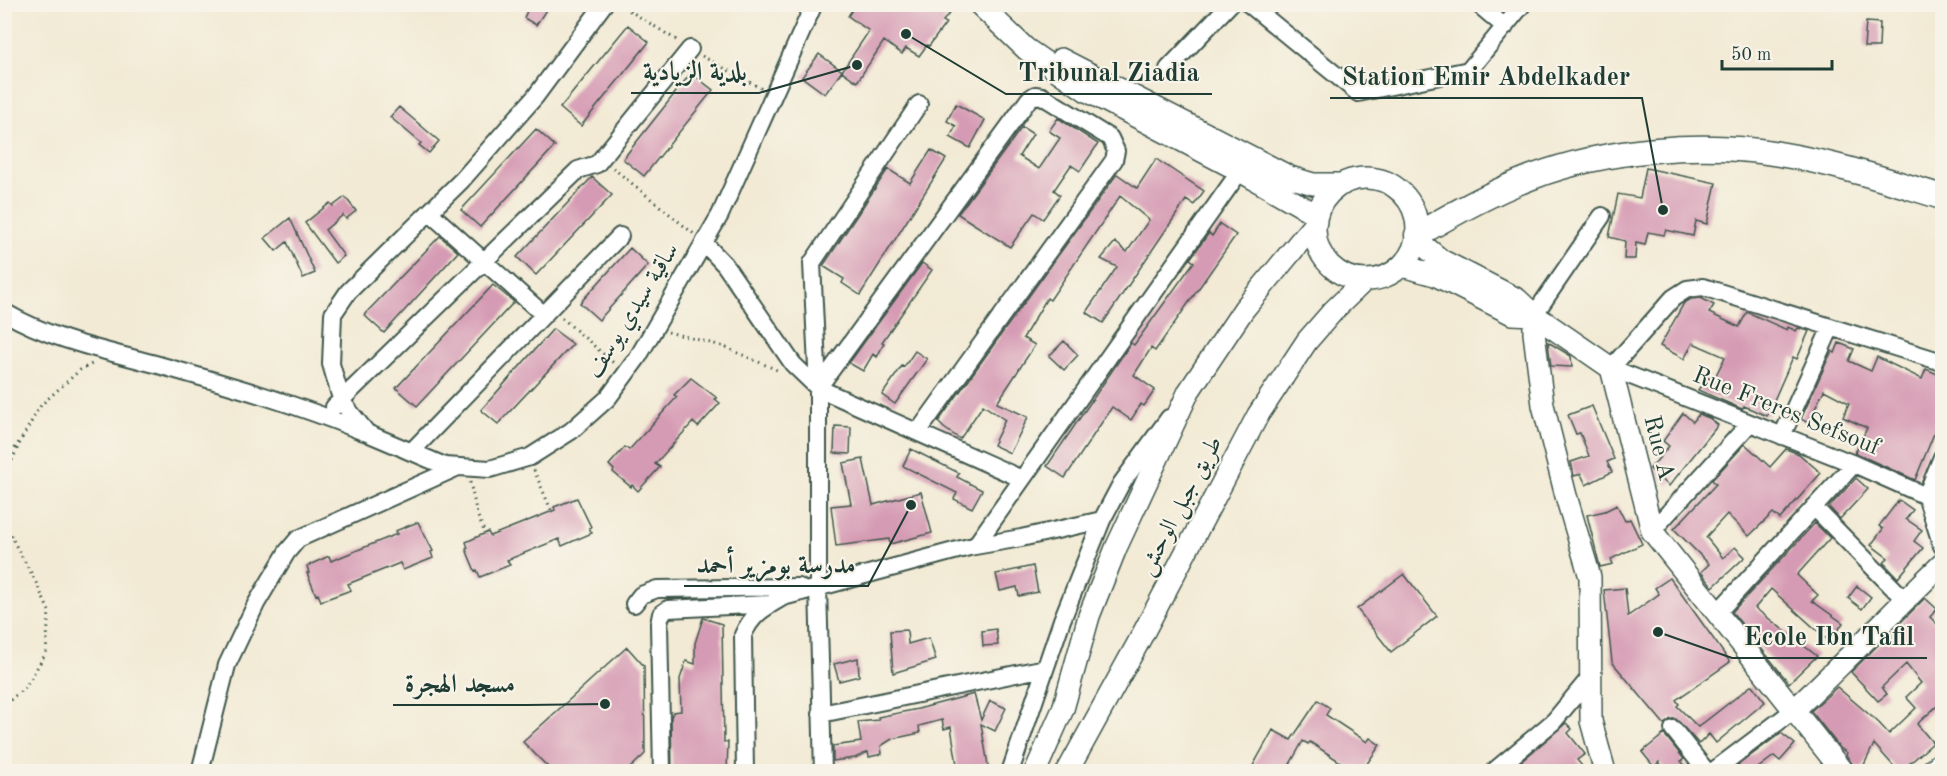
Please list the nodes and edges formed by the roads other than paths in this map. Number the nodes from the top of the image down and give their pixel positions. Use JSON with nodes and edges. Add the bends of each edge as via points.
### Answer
{"nodes":[{"id":1,"x":604,"y":4,"type":"edge"},
{"id":2,"x":814,"y":4,"type":"edge"},
{"id":3,"x":979,"y":4,"type":"edge"},
{"id":4,"x":996,"y":4,"type":"edge"},
{"id":5,"x":1230,"y":4,"type":"edge"},
{"id":6,"x":1249,"y":4,"type":"edge"},
{"id":7,"x":1478,"y":4,"type":"edge"},
{"id":8,"x":1524,"y":4,"type":"edge"},
{"id":9,"x":1505,"y":27,"type":"junction"},
{"id":10,"x":690,"y":49,"type":"dead end"},
{"id":11,"x":1168,"y":69,"type":"dead end"},
{"id":12,"x":1087,"y":91,"type":"junction"},
{"id":13,"x":919,"y":104,"type":"dead end"},
{"id":14,"x":1075,"y":116,"type":"junction"},
{"id":15,"x":1240,"y":171,"type":"junction"},
{"id":16,"x":1343,"y":184,"type":"junction"},
{"id":17,"x":1942,"y":197,"type":"edge"},
{"id":18,"x":429,"y":212,"type":"junction"},
{"id":19,"x":1602,"y":216,"type":"dead end"},
{"id":20,"x":1316,"y":218,"type":"junction"},
{"id":21,"x":620,"y":236,"type":"dead end"},
{"id":22,"x":1417,"y":238,"type":"junction"},
{"id":23,"x":704,"y":243,"type":"junction"},
{"id":24,"x":484,"y":262,"type":"junction"},
{"id":25,"x":1402,"y":266,"type":"junction"},
{"id":26,"x":1365,"y":280,"type":"junction"},
{"id":27,"x":548,"y":311,"type":"junction"},
{"id":28,"x":4,"y":312,"type":"edge"},
{"id":29,"x":1534,"y":315,"type":"junction"},
{"id":30,"x":1831,"y":327,"type":"junction"},
{"id":31,"x":1942,"y":362,"type":"edge"},
{"id":32,"x":1611,"y":368,"type":"junction"},
{"id":33,"x":818,"y":388,"type":"junction"},
{"id":34,"x":1190,"y":391,"type":"junction"},
{"id":35,"x":342,"y":402,"type":"junction"},
{"id":36,"x":324,"y":415,"type":"junction"},
{"id":37,"x":1750,"y":423,"type":"junction"},
{"id":38,"x":918,"y":432,"type":"junction"},
{"id":39,"x":1782,"y":436,"type":"junction"},
{"id":40,"x":411,"y":452,"type":"junction"},
{"id":41,"x":1942,"y":457,"type":"edge"},
{"id":42,"x":1854,"y":464,"type":"junction"},
{"id":43,"x":462,"y":468,"type":"junction"},
{"id":44,"x":1022,"y":479,"type":"junction"},
{"id":45,"x":1934,"y":494,"type":"edge"},
{"id":46,"x":1814,"y":507,"type":"junction"},
{"id":47,"x":1102,"y":520,"type":"junction"},
{"id":48,"x":1652,"y":531,"type":"junction"},
{"id":49,"x":975,"y":546,"type":"junction"},
{"id":50,"x":1942,"y":546,"type":"edge"},
{"id":51,"x":1942,"y":564,"type":"edge"},
{"id":52,"x":818,"y":587,"type":"junction"},
{"id":53,"x":1905,"y":600,"type":"junction"},
{"id":54,"x":634,"y":603,"type":"dead end"},
{"id":55,"x":771,"y":604,"type":"junction"},
{"id":56,"x":1717,"y":613,"type":"junction"},
{"id":57,"x":1045,"y":668,"type":"junction"},
{"id":58,"x":1591,"y":676,"type":"junction"},
{"id":59,"x":1794,"y":710,"type":"junction"},
{"id":60,"x":821,"y":714,"type":"junction"},
{"id":61,"x":1673,"y":729,"type":"dead end"},
{"id":62,"x":1942,"y":762,"type":"edge"},
{"id":63,"x":200,"y":771,"type":"edge"},
{"id":64,"x":662,"y":771,"type":"edge"},
{"id":65,"x":745,"y":771,"type":"edge"},
{"id":66,"x":823,"y":771,"type":"edge"},
{"id":67,"x":1010,"y":771,"type":"edge"},
{"id":68,"x":1035,"y":771,"type":"edge"},
{"id":69,"x":1067,"y":771,"type":"edge"},
{"id":70,"x":1493,"y":771,"type":"edge"},
{"id":71,"x":1605,"y":771,"type":"edge"},
{"id":72,"x":1709,"y":771,"type":"edge"},
{"id":73,"x":1843,"y":771,"type":"edge"},
{"id":74,"x":1930,"y":771,"type":"edge"}],
"edges":[{"from":1,"to":18,"type":"street","name":"ساقية سيدي يوسف","via":[[535,96]]},
{"from":2,"to":23,"type":"street","name":"ساقية سيدي يوسف"},
{"from":3,"to":12,"type":"main road","via":[[1026,49]]},
{"from":4,"to":16,"type":"main road","via":[[1030,37],[1112,87],[1290,177],[1313,184]]},
{"from":5,"to":11,"type":"street"},
{"from":6,"to":9,"type":"street","via":[[1358,93],[1469,70]]},
{"from":7,"to":9,"type":"street"},
{"from":8,"to":9,"type":"street"},
{"from":10,"to":24,"type":"street","via":[[602,159],[578,170]]},
{"from":12,"to":14,"type":"street"},
{"from":12,"to":15,"type":"main road"},
{"from":13,"to":33,"type":"street","via":[[812,263]]},
{"from":14,"to":33,"type":"street","via":[[1042,96],[1029,99]]},
{"from":14,"to":38,"type":"street","via":[[1110,138],[1116,151],[1114,160]]},
{"from":15,"to":20,"type":"main road"},
{"from":15,"to":44,"type":"street"},
{"from":16,"to":20,"type":"main road","via":[[1323,202]]},
{"from":16,"to":22,"type":"main road","via":[[1372,178],[1394,186],[1410,202]]},
{"from":17,"to":22,"type":"highway","via":[[1850,169],[1778,153],[1713,148],[1656,151],[1595,158],[1534,176],[1461,210]]},
{"from":18,"to":24,"type":"street"},
{"from":18,"to":35,"type":"street","name":"ساقية سيدي يوسف","via":[[348,292],[333,314],[331,364]]},
{"from":19,"to":29,"type":"street"},
{"from":20,"to":26,"type":"main road","via":[[1317,243],[1327,262],[1344,275]]},
{"from":20,"to":34,"type":"main road","name":"طريق جبل الوحش","via":[[1244,309]]},
{"from":21,"to":27,"type":"street"},
{"from":22,"to":25,"type":"main road"},
{"from":22,"to":29,"type":"main road","via":[[1441,260],[1518,300]]},
{"from":23,"to":33,"type":"street","via":[[725,265],[793,364]]},
{"from":23,"to":43,"type":"street","name":"ساقية سيدي يوسف","via":[[639,357],[608,398],[571,431],[530,457],[489,469]]},
{"from":24,"to":27,"type":"street"},
{"from":24,"to":35,"type":"street"},
{"from":25,"to":26,"type":"main road","via":[[1378,279]]},
{"from":25,"to":29,"type":"main road","via":[[1435,275],[1512,314]]},
{"from":26,"to":69,"type":"main road","name":"طريق جبل الوحش","via":[[1307,341],[1258,415]]},
{"from":27,"to":40,"type":"street"},
{"from":28,"to":36,"type":"street","via":[[40,332]]},
{"from":29,"to":32,"type":"main road"},
{"from":29,"to":58,"type":"main road","via":[[1543,405],[1590,577]]},
{"from":30,"to":31,"type":"street"},
{"from":30,"to":32,"type":"street","via":[[1695,287],[1673,298]]},
{"from":30,"to":39,"type":"street"},
{"from":32,"to":37,"type":"street","name":"Rue Freres Sefsouf"},
{"from":32,"to":48,"type":"main road","name":"Rue A"},
{"from":33,"to":38,"type":"street"},
{"from":33,"to":52,"type":"street"},
{"from":34,"to":47,"type":"street","name":"طريق جبل الوحش","via":[[1121,484]]},
{"from":34,"to":68,"type":"main road","name":"طريق جبل الوحش","via":[[1112,558],[1089,616],[1063,709]]},
{"from":35,"to":36,"type":"street"},
{"from":35,"to":40,"type":"street","name":"ساقية سيدي يوسف","via":[[367,433]]},
{"from":36,"to":40,"type":"street"},
{"from":37,"to":39,"type":"street","name":"Rue Freres Sefsouf"},
{"from":37,"to":48,"type":"street"},
{"from":38,"to":44,"type":"street"},
{"from":39,"to":42,"type":"street","name":"Rue Freres Sefsouf"},
{"from":40,"to":43,"type":"street","name":"ساقية سيدي يوسف","via":[[445,466]]},
{"from":41,"to":45,"type":"street"},
{"from":42,"to":45,"type":"street","name":"Rue Freres Sefsouf"},
{"from":42,"to":46,"type":"street"},
{"from":43,"to":63,"type":"street","via":[[298,539],[256,604],[227,665]]},
{"from":44,"to":49,"type":"street"},
{"from":45,"to":50,"type":"street"},
{"from":46,"to":53,"type":"street"},
{"from":46,"to":56,"type":"street"},
{"from":47,"to":49,"type":"street"},
{"from":47,"to":57,"type":"street","name":"طريق جبل الوحش"},
{"from":48,"to":56,"type":"main road","name":"Rue A"},
{"from":49,"to":52,"type":"street"},
{"from":51,"to":53,"type":"main road"},
{"from":52,"to":54,"type":"street","via":[[657,589],[641,595]]},
{"from":52,"to":55,"type":"street"},
{"from":52,"to":60,"type":"street"},
{"from":53,"to":59,"type":"main road"},
{"from":55,"to":64,"type":"street","via":[[669,609],[661,614]]},
{"from":55,"to":65,"type":"street","via":[[749,621],[743,635]]},
{"from":56,"to":59,"type":"main road","name":"Rue A"},
{"from":57,"to":60,"type":"street"},
{"from":57,"to":67,"type":"street","name":"طريق جبل الوحش"},
{"from":58,"to":70,"type":"street","via":[[1554,721]]},
{"from":58,"to":71,"type":"main road","via":[[1591,721]]},
{"from":59,"to":72,"type":"street"},
{"from":59,"to":73,"type":"main road","name":"Rue A"},
{"from":60,"to":66,"type":"street"},
{"from":61,"to":72,"type":"street"},
{"from":62,"to":74,"type":"main road"}]}
